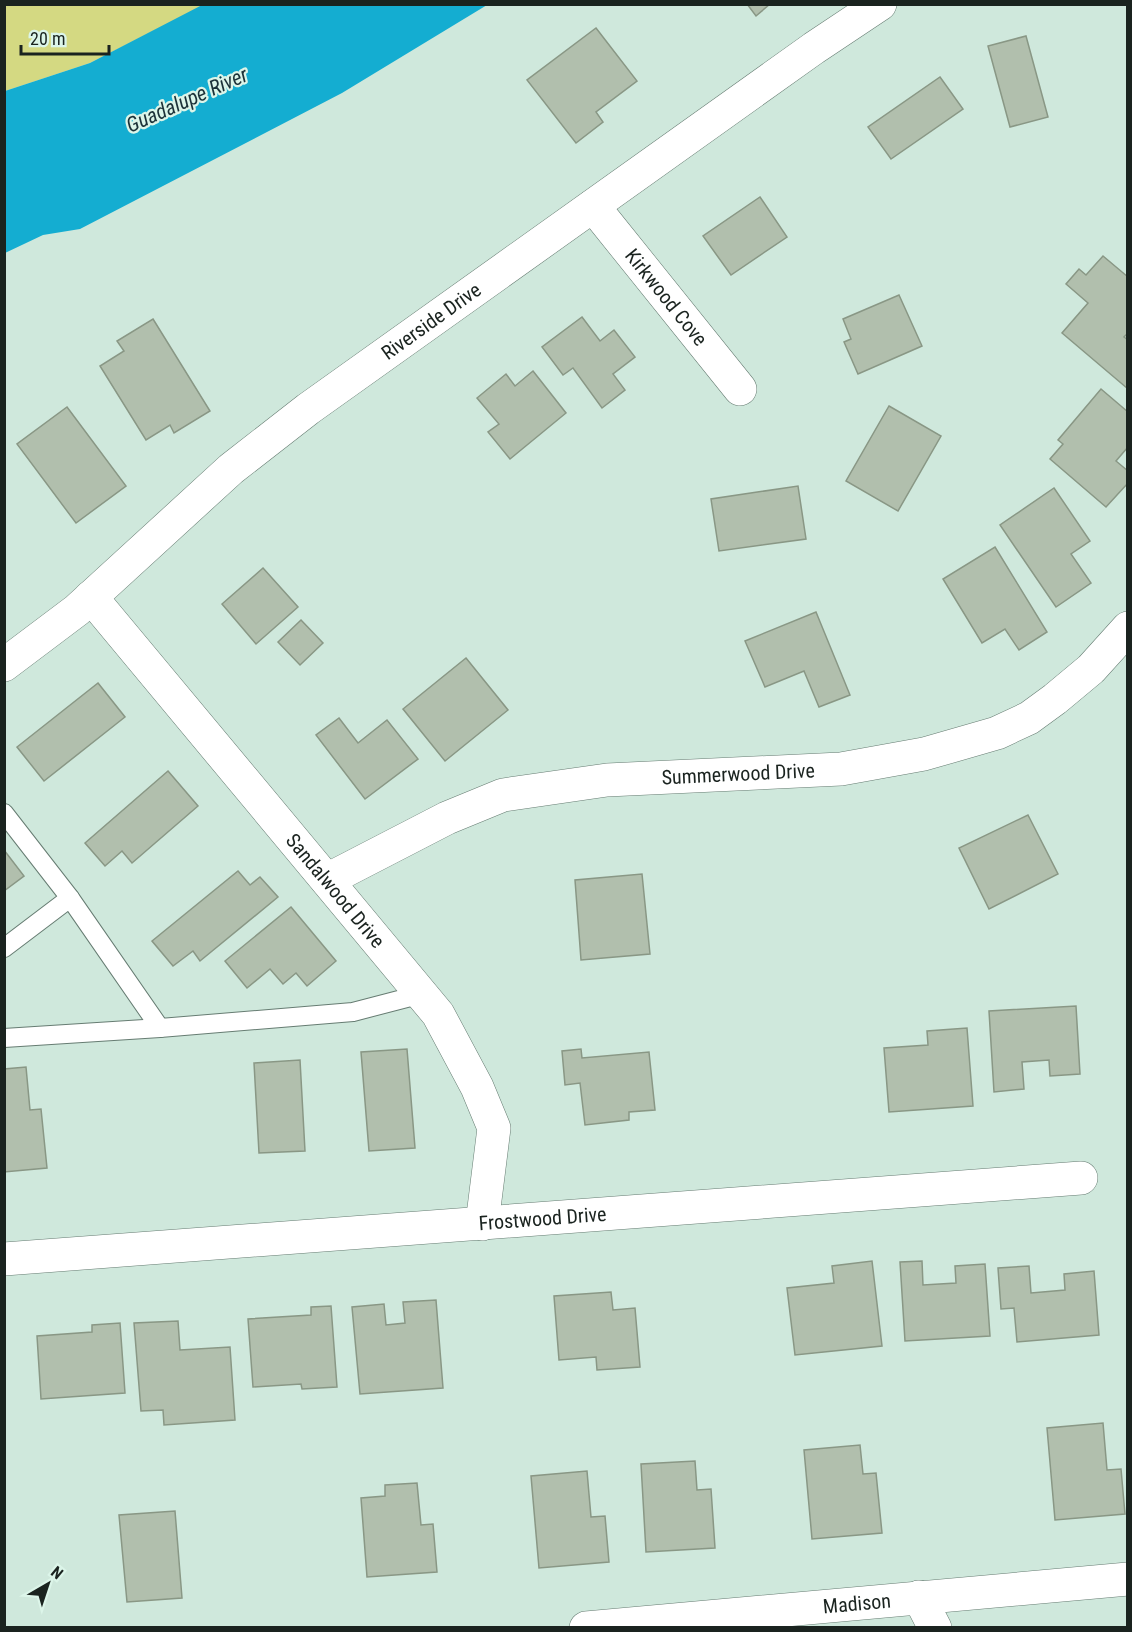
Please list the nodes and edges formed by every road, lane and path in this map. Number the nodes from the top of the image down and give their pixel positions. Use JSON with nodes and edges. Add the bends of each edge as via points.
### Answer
{"nodes":[{"id":1,"x":880,"y":4,"type":"edge"},
{"id":2,"x":593,"y":206,"type":"junction"},
{"id":3,"x":740,"y":389,"type":"dead end"},
{"id":4,"x":91,"y":597,"type":"junction"},
{"id":5,"x":1128,"y":628,"type":"edge"},
{"id":6,"x":4,"y":665,"type":"edge"},
{"id":7,"x":4,"y":813,"type":"edge"},
{"id":8,"x":327,"y":880,"type":"junction"},
{"id":9,"x":70,"y":897,"type":"junction"},
{"id":10,"x":4,"y":948,"type":"edge"},
{"id":11,"x":422,"y":994,"type":"junction"},
{"id":12,"x":160,"y":1028,"type":"junction"},
{"id":13,"x":4,"y":1038,"type":"edge"},
{"id":14,"x":1081,"y":1178,"type":"dead end"},
{"id":15,"x":482,"y":1224,"type":"junction"},
{"id":16,"x":4,"y":1259,"type":"edge"},
{"id":17,"x":1128,"y":1579,"type":"edge"},
{"id":18,"x":919,"y":1597,"type":"junction"},
{"id":19,"x":586,"y":1628,"type":"edge"},
{"id":20,"x":935,"y":1628,"type":"edge"}],
"edges":[{"from":1,"to":2,"type":"street","name":"Riverside Drive"},
{"from":2,"to":3,"type":"street","name":"Kirkwood Cove"},
{"from":2,"to":4,"type":"street","name":"Riverside Drive","via":[[239,463]]},
{"from":4,"to":6,"type":"street","name":"Riverside Drive"},
{"from":4,"to":8,"type":"street","name":"Sandalwood Drive"},
{"from":5,"to":8,"type":"street","name":"Summerwood Drive","via":[[1091,669],[1055,699],[1029,718],[997,733],[924,754],[841,769],[607,780],[504,795],[447,818]]},
{"from":7,"to":9,"type":"lane"},
{"from":8,"to":11,"type":"street","name":"Sandalwood Drive"},
{"from":9,"to":10,"type":"lane"},
{"from":9,"to":12,"type":"lane"},
{"from":11,"to":12,"type":"lane","via":[[353,1012]]},
{"from":11,"to":15,"type":"street","name":"Sandalwood Drive","via":[[460,1052],[494,1128]]},
{"from":12,"to":13,"type":"lane"},
{"from":14,"to":15,"type":"street","name":"Frostwood Drive"},
{"from":15,"to":16,"type":"street","name":"Frostwood Drive"},
{"from":17,"to":18,"type":"street","name":"Madison"},
{"from":18,"to":19,"type":"street","name":"Madison"},
{"from":18,"to":20,"type":"street"}]}
